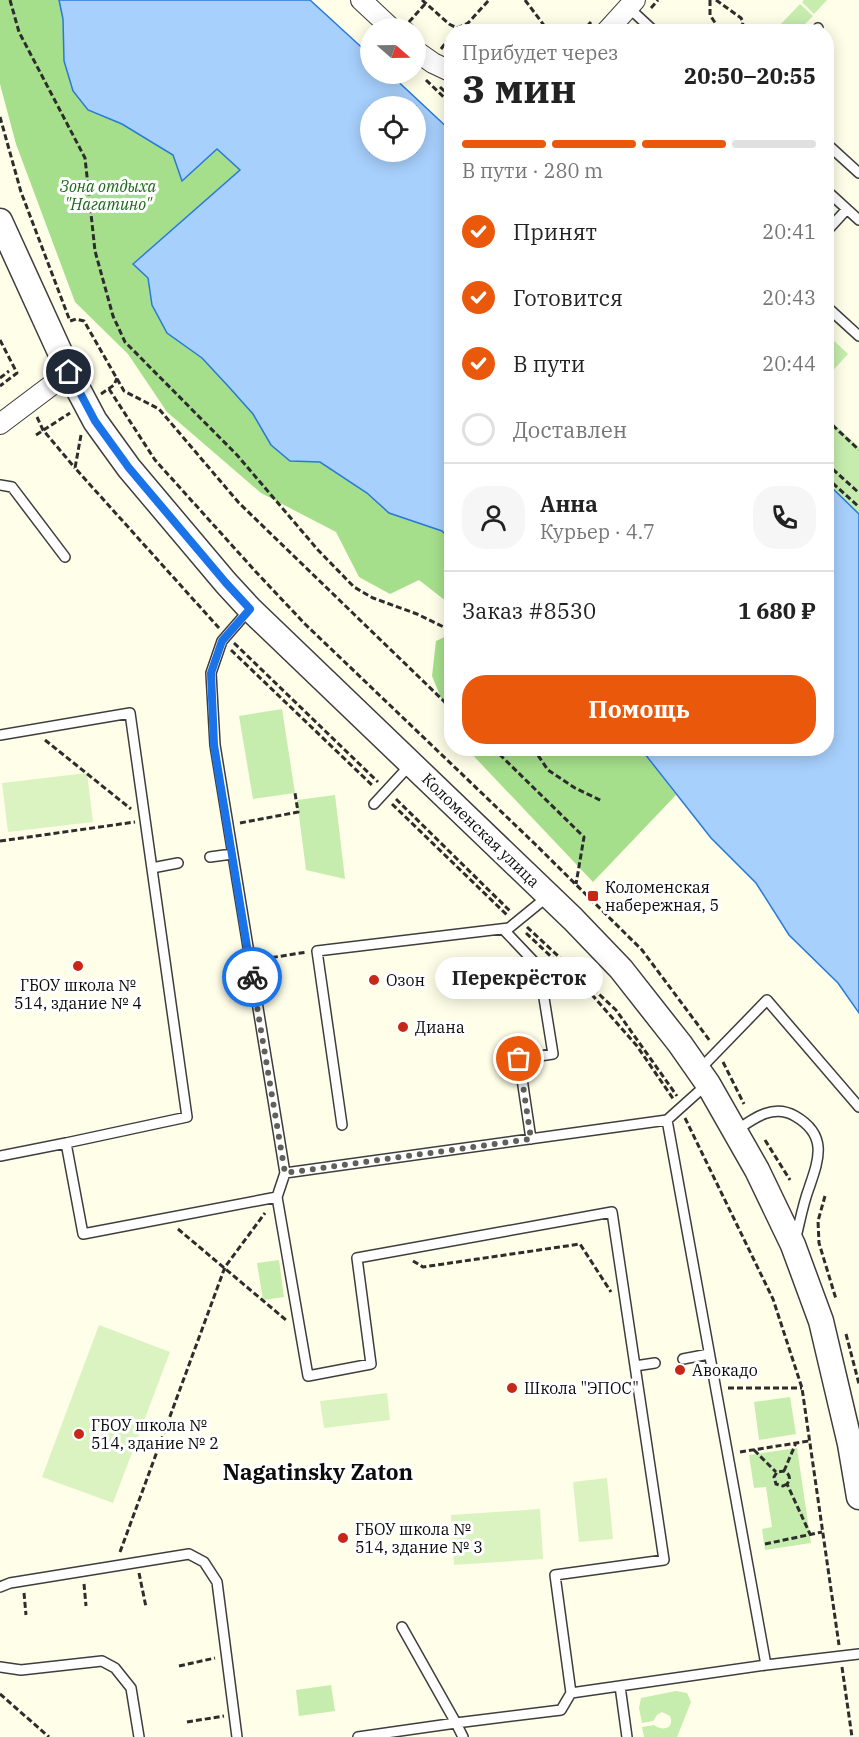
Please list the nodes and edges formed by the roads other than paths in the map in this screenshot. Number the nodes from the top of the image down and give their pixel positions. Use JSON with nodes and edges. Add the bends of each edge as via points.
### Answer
{"nodes":[{"id":1,"x":361,"y":0,"type":"edge"},
{"id":2,"x":631,"y":3,"type":"edge"},
{"id":3,"x":389,"y":18,"type":"edge"},
{"id":4,"x":613,"y":24,"type":"edge"},
{"id":5,"x":648,"y":24,"type":"edge"},
{"id":6,"x":426,"y":58,"type":"edge"},
{"id":7,"x":444,"y":78,"type":"edge"},
{"id":8,"x":834,"y":150,"type":"edge"},
{"id":9,"x":859,"y":173,"type":"edge"},
{"id":10,"x":834,"y":197,"type":"edge"},
{"id":11,"x":848,"y":209,"type":"junction"},
{"id":12,"x":859,"y":220,"type":"edge"},
{"id":13,"x":0,"y":221,"type":"edge"},
{"id":14,"x":834,"y":224,"type":"edge"},
{"id":15,"x":834,"y":313,"type":"edge"},
{"id":16,"x":859,"y":336,"type":"edge"},
{"id":17,"x":69,"y":372,"type":"junction"},
{"id":18,"x":0,"y":423,"type":"edge"},
{"id":19,"x":0,"y":485,"type":"edge"},
{"id":20,"x":65,"y":557,"type":"dead end"},
{"id":21,"x":250,"y":609,"type":"junction"},
{"id":22,"x":0,"y":735,"type":"edge"},
{"id":23,"x":411,"y":764,"type":"junction"},
{"id":24,"x":374,"y":804,"type":"dead end"},
{"id":25,"x":232,"y":854,"type":"junction"},
{"id":26,"x":210,"y":858,"type":"dead end"},
{"id":27,"x":178,"y":863,"type":"dead end"},
{"id":28,"x":152,"y":868,"type":"junction"},
{"id":29,"x":549,"y":895,"type":"junction"},
{"id":30,"x":503,"y":929,"type":"junction"},
{"id":31,"x":703,"y":1078,"type":"junction"},
{"id":32,"x":859,"y":1107,"type":"edge"},
{"id":33,"x":667,"y":1120,"type":"junction"},
{"id":34,"x":342,"y":1125,"type":"dead end"},
{"id":35,"x":733,"y":1132,"type":"junction"},
{"id":36,"x":531,"y":1139,"type":"junction"},
{"id":37,"x":66,"y":1143,"type":"junction"},
{"id":38,"x":0,"y":1156,"type":"edge"},
{"id":39,"x":285,"y":1173,"type":"junction"},
{"id":40,"x":277,"y":1197,"type":"junction"},
{"id":41,"x":793,"y":1245,"type":"junction"},
{"id":42,"x":710,"y":1354,"type":"junction"},
{"id":43,"x":683,"y":1359,"type":"dead end"},
{"id":44,"x":655,"y":1363,"type":"dead end"},
{"id":45,"x":635,"y":1366,"type":"junction"},
{"id":46,"x":859,"y":1497,"type":"edge"},
{"id":47,"x":0,"y":1587,"type":"edge"},
{"id":48,"x":402,"y":1627,"type":"dead end"},
{"id":49,"x":859,"y":1654,"type":"edge"},
{"id":50,"x":766,"y":1665,"type":"junction"},
{"id":51,"x":0,"y":1667,"type":"edge"},
{"id":52,"x":620,"y":1686,"type":"junction"},
{"id":53,"x":571,"y":1693,"type":"junction"},
{"id":54,"x":456,"y":1723,"type":"junction"},
{"id":55,"x":139,"y":1737,"type":"edge"},
{"id":56,"x":237,"y":1737,"type":"edge"},
{"id":57,"x":358,"y":1737,"type":"edge"},
{"id":58,"x":463,"y":1737,"type":"edge"},
{"id":59,"x":627,"y":1737,"type":"edge"}],
"edges":[{"from":1,"to":3,"type":"street"},
{"from":2,"to":4,"type":"street"},
{"from":2,"to":5,"type":"lane"},
{"from":6,"to":7,"type":"street"},
{"from":8,"to":9,"type":"lane"},
{"from":10,"to":11,"type":"lane"},
{"from":11,"to":12,"type":"lane"},
{"from":11,"to":14,"type":"lane"},
{"from":13,"to":17,"type":"street","name":"Коломенская улица"},
{"from":15,"to":16,"type":"lane"},
{"from":17,"to":18,"type":"street"},
{"from":17,"to":21,"type":"street","name":"Коломенская улица","via":[[95,421],[129,468]]},
{"from":19,"to":20,"type":"lane","via":[[12,487]]},
{"from":21,"to":23,"type":"street","name":"Коломенская улица"},
{"from":21,"to":25,"type":"lane","via":[[224,638],[211,673],[214,745]]},
{"from":22,"to":28,"type":"lane","via":[[130,713]]},
{"from":23,"to":24,"type":"lane"},
{"from":23,"to":29,"type":"street","name":"Коломенская улица"},
{"from":25,"to":26,"type":"lane"},
{"from":25,"to":39,"type":"lane"},
{"from":27,"to":28,"type":"lane"},
{"from":28,"to":37,"type":"lane","via":[[187,1117]]},
{"from":29,"to":30,"type":"lane"},
{"from":29,"to":31,"type":"street","name":"Коломенская улица","via":[[621,969]]},
{"from":30,"to":34,"type":"lane","via":[[317,951]]},
{"from":30,"to":36,"type":"lane","via":[[539,967],[552,1054],[519,1059]]},
{"from":31,"to":32,"type":"lane","via":[[717,1051],[767,1000]]},
{"from":31,"to":33,"type":"lane"},
{"from":31,"to":35,"type":"street","name":"Коломенская улица"},
{"from":33,"to":36,"type":"lane"},
{"from":33,"to":42,"type":"lane"},
{"from":35,"to":41,"type":"street","name":"Коломенская улица","via":[[757,1170]]},
{"from":35,"to":41,"type":"lane","via":[[770,1111],[787,1111],[805,1122],[817,1138],[816,1172]]},
{"from":36,"to":39,"type":"lane"},
{"from":37,"to":38,"type":"lane"},
{"from":37,"to":40,"type":"lane","via":[[83,1234]]},
{"from":39,"to":40,"type":"lane"},
{"from":40,"to":45,"type":"lane","via":[[308,1376],[371,1364],[357,1258],[612,1212]]},
{"from":41,"to":46,"type":"street","name":"Коломенская улица","via":[[821,1321]]},
{"from":42,"to":43,"type":"lane"},
{"from":42,"to":50,"type":"lane"},
{"from":44,"to":45,"type":"lane"},
{"from":45,"to":53,"type":"lane","via":[[664,1560],[555,1575]]},
{"from":47,"to":56,"type":"lane","via":[[189,1554],[204,1562],[217,1581]]},
{"from":48,"to":54,"type":"lane"},
{"from":49,"to":50,"type":"lane"},
{"from":50,"to":52,"type":"lane"},
{"from":51,"to":55,"type":"lane","via":[[21,1670],[102,1661],[115,1668],[131,1688]]},
{"from":52,"to":53,"type":"lane"},
{"from":52,"to":59,"type":"lane"},
{"from":53,"to":54,"type":"lane","via":[[561,1710]]},
{"from":54,"to":57,"type":"lane"},
{"from":54,"to":58,"type":"lane"}]}
